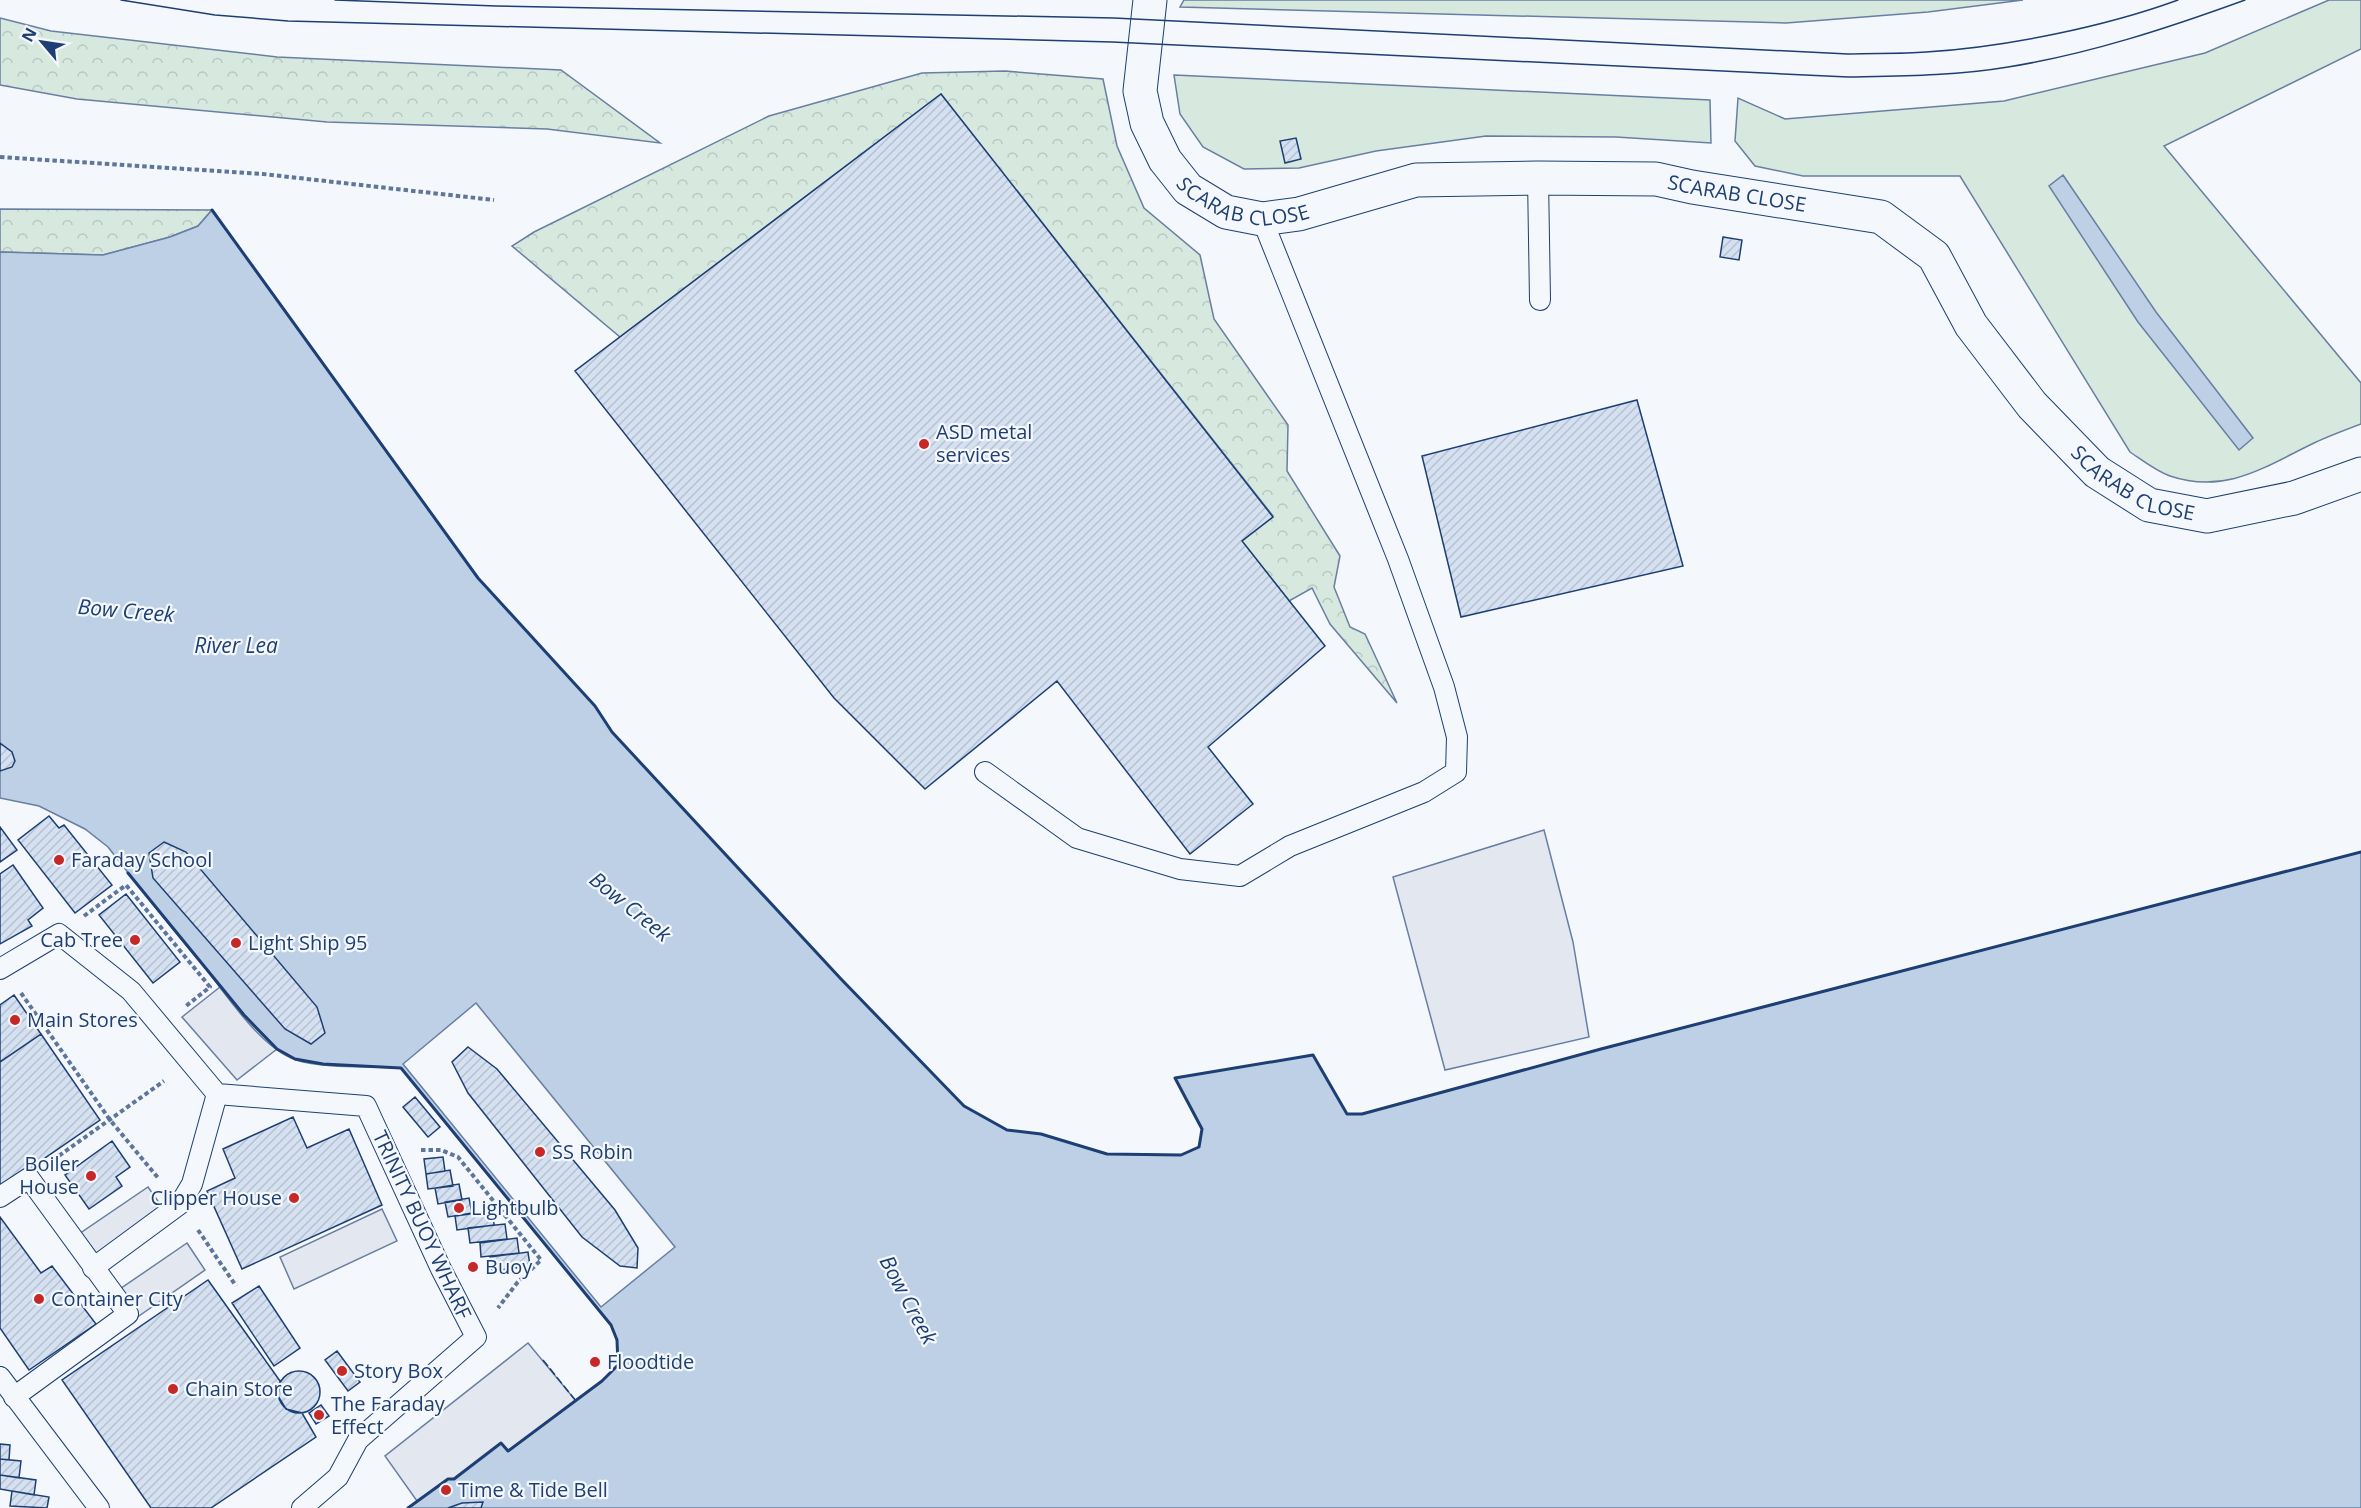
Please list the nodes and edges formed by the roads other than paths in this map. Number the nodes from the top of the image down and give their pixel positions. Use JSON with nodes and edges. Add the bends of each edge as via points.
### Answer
{"nodes":[{"id":1,"x":1150,"y":0,"type":"edge"},
{"id":2,"x":1538,"y":178,"type":"junction"},
{"id":3,"x":1262,"y":219,"type":"junction"},
{"id":4,"x":1540,"y":300,"type":"dead end"},
{"id":5,"x":2361,"y":474,"type":"edge"},
{"id":6,"x":985,"y":772,"type":"dead end"},
{"id":7,"x":2,"y":968,"type":"edge"},
{"id":8,"x":217,"y":1094,"type":"junction"},
{"id":9,"x":0,"y":1197,"type":"edge"},
{"id":10,"x":93,"y":1268,"type":"junction"},
{"id":11,"x":0,"y":1377,"type":"edge"},
{"id":12,"x":14,"y":1397,"type":"junction"},
{"id":13,"x":99,"y":1508,"type":"edge"},
{"id":14,"x":302,"y":1508,"type":"edge"}],
"edges":[{"from":1,"to":3,"type":"street","name":"SCARAB CLOSE","via":[[1140,91],[1147,123],[1165,160],[1188,189],[1227,212]]},
{"from":2,"to":3,"type":"street","name":"SCARAB CLOSE","via":[[1416,180],[1299,214]]},
{"from":2,"to":4,"type":"lane"},
{"from":2,"to":5,"type":"street","name":"SCARAB CLOSE","via":[[1656,179],[1881,217],[1934,256],[1971,325],[2032,405],[2097,472],[2149,505],[2207,516],[2294,498]]},
{"from":3,"to":6,"type":"lane","via":[[1398,560],[1444,687],[1457,737],[1456,772],[1424,792],[1290,846],[1240,876],[1180,869],[1077,838]]},
{"from":7,"to":8,"type":"lane","via":[[59,934],[131,991]]},
{"from":8,"to":10,"type":"lane","via":[[192,1184],[180,1204]]},
{"from":8,"to":14,"type":"lane","name":"TRINITY BUOY WHARF","via":[[366,1106],[476,1337],[358,1440],[338,1478]]},
{"from":9,"to":10,"type":"lane","via":[[28,1178]]},
{"from":10,"to":12,"type":"lane","via":[[128,1314]]},
{"from":11,"to":12,"type":"lane"},
{"from":12,"to":13,"type":"lane"}]}
